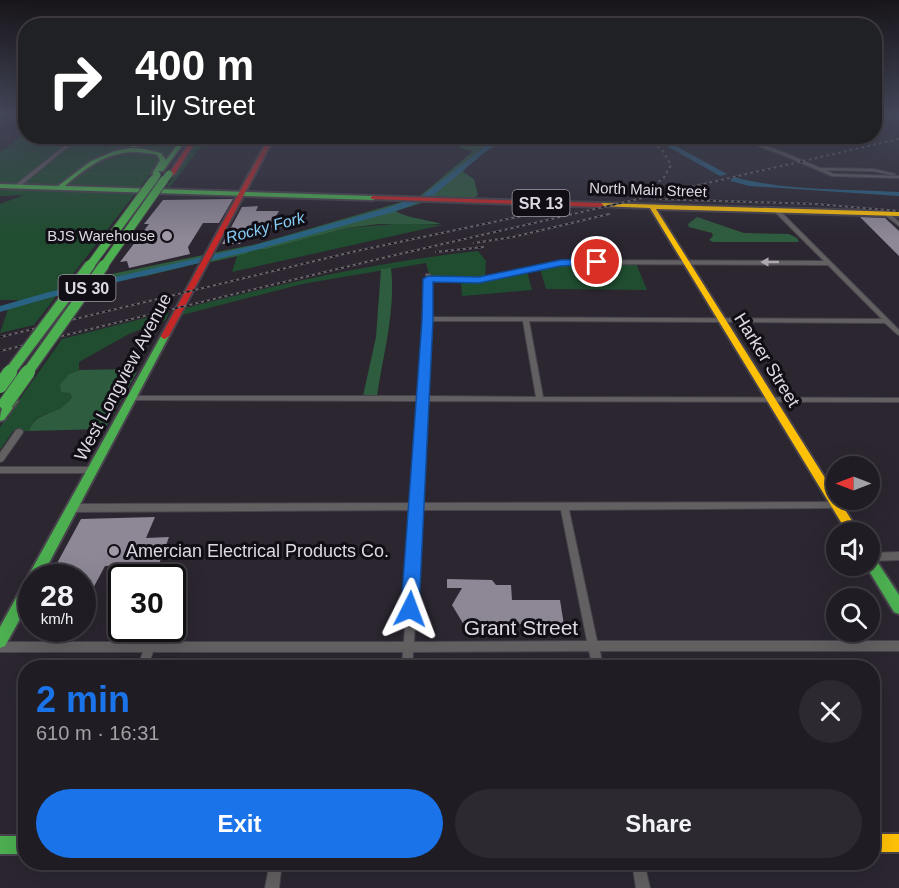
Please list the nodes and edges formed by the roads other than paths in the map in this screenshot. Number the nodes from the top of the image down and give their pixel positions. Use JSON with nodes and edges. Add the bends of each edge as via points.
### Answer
{"nodes":[{"id":1,"x":56,"y":155,"type":"edge"},
{"id":2,"x":100,"y":155,"type":"edge"},
{"id":3,"x":105,"y":155,"type":"edge"},
{"id":4,"x":159,"y":155,"type":"edge"},
{"id":5,"x":175,"y":155,"type":"edge"},
{"id":6,"x":179,"y":155,"type":"edge"},
{"id":7,"x":263,"y":155,"type":"edge"},
{"id":8,"x":788,"y":155,"type":"edge"},
{"id":9,"x":81,"y":169,"type":"junction"},
{"id":10,"x":818,"y":169,"type":"junction"},
{"id":11,"x":163,"y":174,"type":"junction"},
{"id":12,"x":899,"y":176,"type":"edge"},
{"id":13,"x":0,"y":186,"type":"edge"},
{"id":14,"x":16,"y":187,"type":"junction"},
{"id":15,"x":56,"y":188,"type":"junction"},
{"id":16,"x":133,"y":190,"type":"junction"},
{"id":17,"x":243,"y":193,"type":"junction"},
{"id":18,"x":652,"y":207,"type":"junction"},
{"id":19,"x":776,"y":210,"type":"junction"},
{"id":20,"x":896,"y":216,"type":"edge"},
{"id":21,"x":685,"y":262,"type":"junction"},
{"id":22,"x":828,"y":262,"type":"junction"},
{"id":23,"x":428,"y":320,"type":"junction"},
{"id":24,"x":526,"y":320,"type":"junction"},
{"id":25,"x":721,"y":320,"type":"junction"},
{"id":26,"x":887,"y":321,"type":"junction"},
{"id":27,"x":899,"y":333,"type":"edge"},
{"id":28,"x":0,"y":378,"type":"edge"},
{"id":29,"x":0,"y":386,"type":"edge"},
{"id":30,"x":131,"y":398,"type":"junction"},
{"id":31,"x":422,"y":399,"type":"junction"},
{"id":32,"x":540,"y":399,"type":"junction"},
{"id":33,"x":770,"y":400,"type":"junction"},
{"id":34,"x":896,"y":400,"type":"edge"},
{"id":35,"x":6,"y":405,"type":"edge"},
{"id":36,"x":899,"y":407,"type":"edge"},
{"id":37,"x":0,"y":417,"type":"edge"},
{"id":38,"x":19,"y":432,"type":"dead end"},
{"id":39,"x":0,"y":459,"type":"edge"},
{"id":40,"x":0,"y":470,"type":"edge"},
{"id":41,"x":92,"y":470,"type":"junction"},
{"id":42,"x":826,"y":489,"type":"edge"},
{"id":43,"x":826,"y":505,"type":"edge"},
{"id":44,"x":564,"y":506,"type":"junction"},
{"id":45,"x":416,"y":507,"type":"junction"},
{"id":46,"x":72,"y":508,"type":"junction"},
{"id":47,"x":899,"y":556,"type":"edge"},
{"id":48,"x":880,"y":558,"type":"edge"},
{"id":49,"x":42,"y":564,"type":"edge"},
{"id":50,"x":880,"y":576,"type":"edge"},
{"id":51,"x":18,"y":608,"type":"edge"},
{"id":52,"x":899,"y":608,"type":"edge"},
{"id":53,"x":0,"y":641,"type":"edge"},
{"id":54,"x":408,"y":646,"type":"junction"},
{"id":55,"x":593,"y":646,"type":"junction"},
{"id":56,"x":899,"y":646,"type":"edge"},
{"id":57,"x":0,"y":647,"type":"edge"},
{"id":58,"x":150,"y":647,"type":"junction"},
{"id":59,"x":145,"y":660,"type":"edge"},
{"id":60,"x":407,"y":660,"type":"edge"},
{"id":61,"x":596,"y":660,"type":"edge"},
{"id":62,"x":880,"y":843,"type":"edge"},
{"id":63,"x":899,"y":843,"type":"edge"},
{"id":64,"x":0,"y":845,"type":"edge"},
{"id":65,"x":18,"y":845,"type":"edge"},
{"id":66,"x":275,"y":870,"type":"edge"},
{"id":67,"x":640,"y":870,"type":"edge"},
{"id":68,"x":272,"y":888,"type":"edge"},
{"id":69,"x":643,"y":888,"type":"edge"}],
"edges":[{"from":1,"to":14,"type":"street"},
{"from":2,"to":15,"type":"main road"},
{"from":3,"to":9,"type":"main road"},
{"from":4,"to":11,"type":"main road"},
{"from":5,"to":11,"type":"main road","number":"US 30"},
{"from":6,"to":11,"type":"main road","number":"US 30"},
{"from":7,"to":17,"type":"main road","name":"West Longview Avenue"},
{"from":8,"to":10,"type":"street"},
{"from":9,"to":15,"type":"main road"},
{"from":9,"to":16,"type":"main road","via":[[79,176],[85,181]]},
{"from":10,"to":12,"type":"street","via":[[878,170]]},
{"from":10,"to":12,"type":"street","via":[[836,176]]},
{"from":11,"to":28,"type":"main road","bridge":true},
{"from":11,"to":29,"type":"main road","number":"US 30","bridge":true},
{"from":11,"to":35,"type":"main road","number":"US 30","bridge":true},
{"from":13,"to":14,"type":"main road","name":"North Main Street","number":"SR 13"},
{"from":14,"to":15,"type":"main road","name":"North Main Street","number":"SR 13"},
{"from":15,"to":16,"type":"main road","name":"North Main Street","number":"SR 13"},
{"from":16,"to":17,"type":"main road","name":"North Main Street","number":"SR 13"},
{"from":17,"to":18,"type":"main road","name":"North Main Street","number":"SR 13"},
{"from":17,"to":30,"type":"main road","name":"West Longview Avenue"},
{"from":18,"to":19,"type":"main road","name":"North Main Street","number":"SR 13"},
{"from":18,"to":21,"type":"main road","name":"Harker Street"},
{"from":19,"to":20,"type":"main road","name":"North Main Street","number":"SR 13"},
{"from":19,"to":22,"type":"street"},
{"from":22,"to":21,"type":"street","one_way":true},
{"from":21,"to":23,"type":"street","via":[[565,262],[483,279],[428,277]]},
{"from":21,"to":25,"type":"main road","name":"Harker Street"},
{"from":22,"to":26,"type":"street"},
{"from":23,"to":24,"type":"street"},
{"from":23,"to":31,"type":"street"},
{"from":24,"to":25,"type":"street"},
{"from":24,"to":32,"type":"street"},
{"from":25,"to":26,"type":"street"},
{"from":25,"to":33,"type":"main road","name":"Harker Street"},
{"from":26,"to":27,"type":"street"},
{"from":30,"to":31,"type":"street"},
{"from":30,"to":41,"type":"main road","name":"West Longview Avenue"},
{"from":31,"to":32,"type":"street"},
{"from":31,"to":45,"type":"street"},
{"from":32,"to":33,"type":"street"},
{"from":33,"to":34,"type":"street"},
{"from":33,"to":42,"type":"main road","name":"Harker Street"},
{"from":34,"to":36,"type":"street"},
{"from":35,"to":37,"type":"main road"},
{"from":38,"to":39,"type":"street"},
{"from":40,"to":41,"type":"street"},
{"from":41,"to":46,"type":"main road","name":"West Longview Avenue"},
{"from":43,"to":44,"type":"street"},
{"from":44,"to":45,"type":"street"},
{"from":44,"to":55,"type":"street"},
{"from":45,"to":46,"type":"street"},
{"from":45,"to":54,"type":"street"},
{"from":46,"to":49,"type":"main road","name":"West Longview Avenue"},
{"from":47,"to":48,"type":"street"},
{"from":50,"to":52,"type":"main road"},
{"from":51,"to":53,"type":"main road"},
{"from":54,"to":55,"type":"street","name":"Grant Street"},
{"from":54,"to":58,"type":"street","name":"Grant Street"},
{"from":54,"to":60,"type":"street"},
{"from":55,"to":56,"type":"street","name":"Grant Street"},
{"from":55,"to":61,"type":"street"},
{"from":57,"to":58,"type":"street","name":"Grant Street"},
{"from":58,"to":59,"type":"street"},
{"from":62,"to":63,"type":"main road"},
{"from":64,"to":65,"type":"main road"},
{"from":66,"to":68,"type":"street"},
{"from":67,"to":69,"type":"street"}]}
